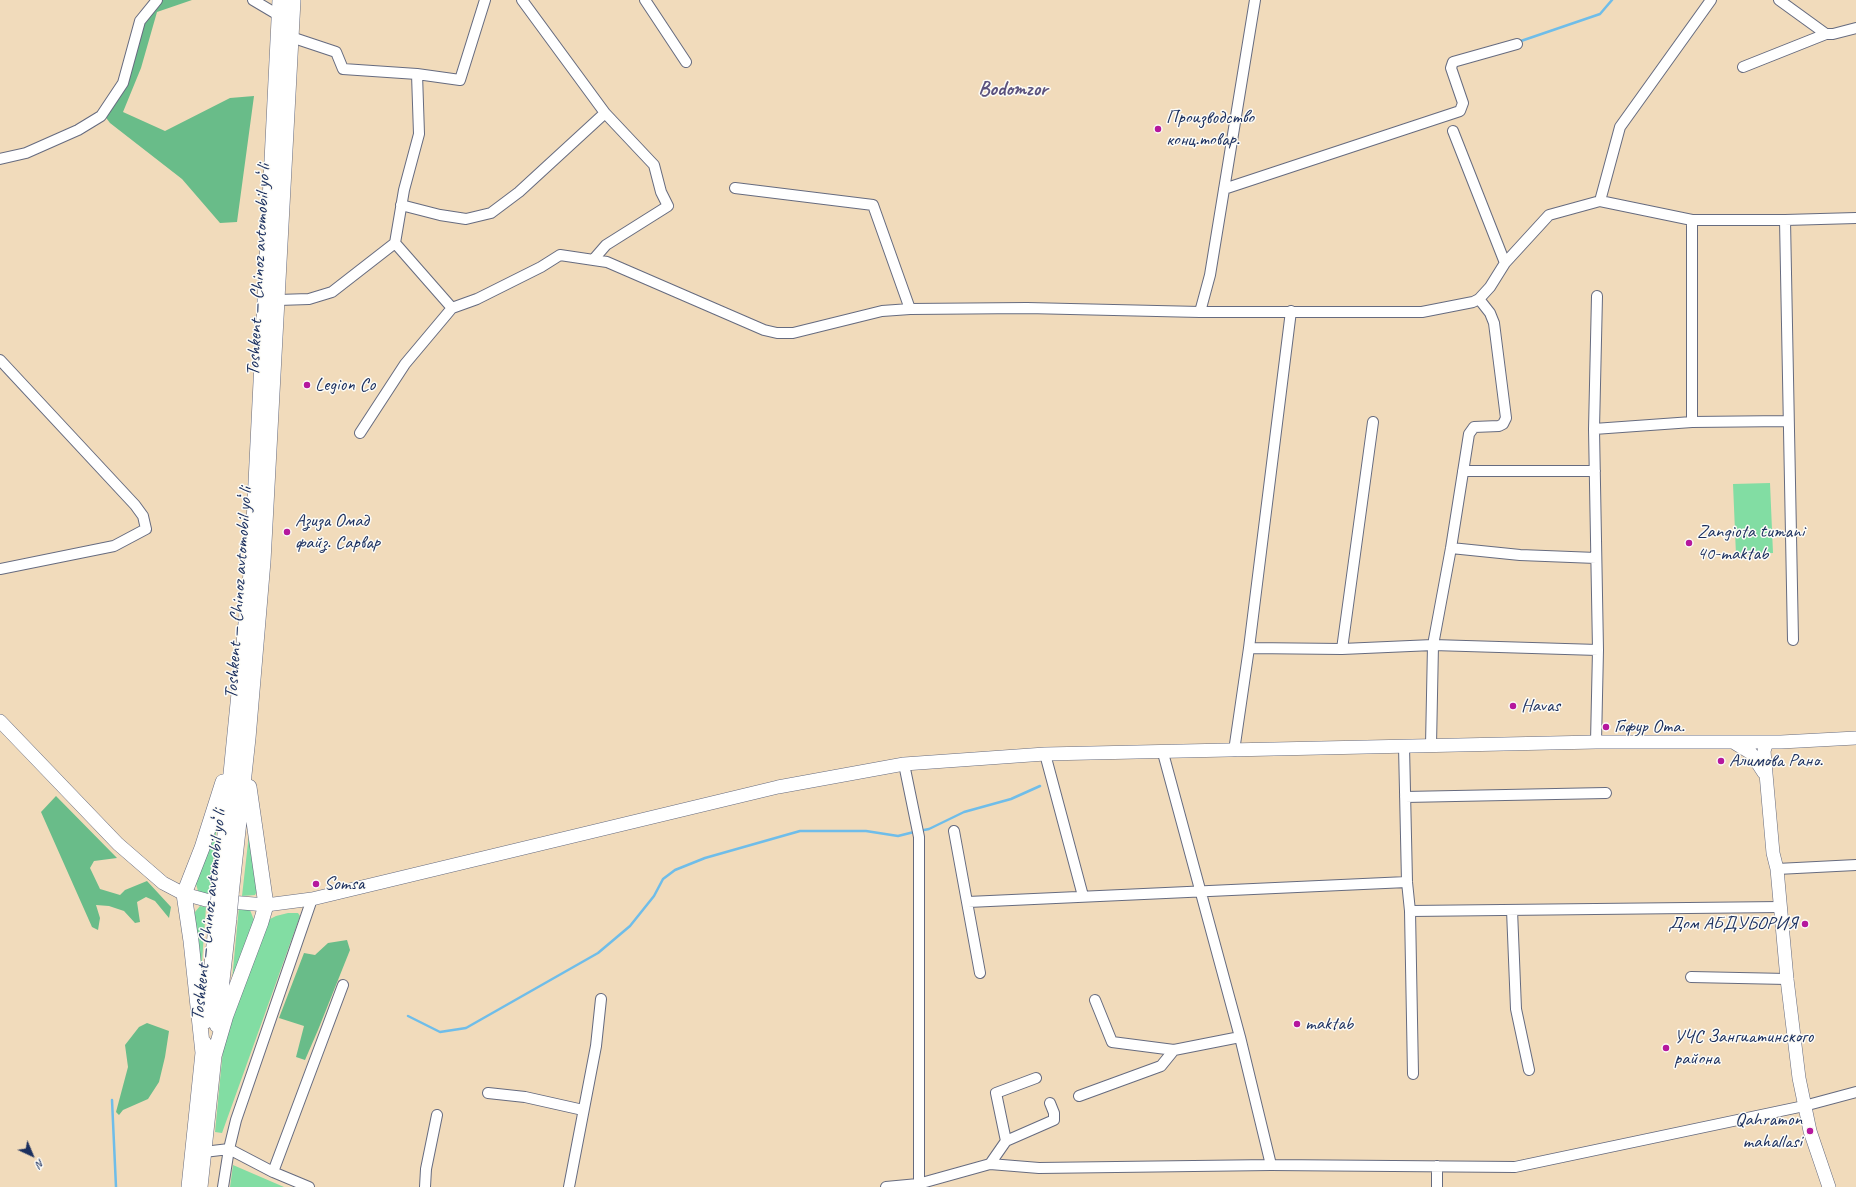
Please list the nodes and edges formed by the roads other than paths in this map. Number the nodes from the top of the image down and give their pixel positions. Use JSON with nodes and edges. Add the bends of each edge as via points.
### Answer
{"nodes":[{"id":1,"x":157,"y":0,"type":"edge"},
{"id":2,"x":253,"y":0,"type":"edge"},
{"id":3,"x":280,"y":0,"type":"edge"},
{"id":4,"x":293,"y":0,"type":"edge"},
{"id":5,"x":485,"y":0,"type":"edge"},
{"id":6,"x":522,"y":0,"type":"edge"},
{"id":7,"x":645,"y":0,"type":"edge"},
{"id":8,"x":1256,"y":0,"type":"edge"},
{"id":9,"x":1711,"y":0,"type":"edge"},
{"id":10,"x":1779,"y":0,"type":"edge"},
{"id":11,"x":280,"y":16,"type":"junction"},
{"id":12,"x":1856,"y":28,"type":"edge"},
{"id":13,"x":1826,"y":34,"type":"junction"},
{"id":14,"x":291,"y":37,"type":"junction"},
{"id":15,"x":1517,"y":44,"type":"dead end"},
{"id":16,"x":686,"y":62,"type":"dead end"},
{"id":17,"x":1744,"y":67,"type":"dead end"},
{"id":18,"x":417,"y":74,"type":"junction"},
{"id":19,"x":605,"y":113,"type":"junction"},
{"id":20,"x":1453,"y":131,"type":"dead end"},
{"id":21,"x":0,"y":159,"type":"edge"},
{"id":22,"x":735,"y":188,"type":"dead end"},
{"id":23,"x":1224,"y":189,"type":"junction"},
{"id":24,"x":1600,"y":201,"type":"junction"},
{"id":25,"x":401,"y":205,"type":"junction"},
{"id":26,"x":1856,"y":218,"type":"edge"},
{"id":27,"x":1692,"y":220,"type":"junction"},
{"id":28,"x":1785,"y":220,"type":"junction"},
{"id":29,"x":395,"y":243,"type":"junction"},
{"id":30,"x":593,"y":260,"type":"junction"},
{"id":31,"x":1505,"y":263,"type":"junction"},
{"id":32,"x":1596,"y":296,"type":"dead end"},
{"id":33,"x":1479,"y":299,"type":"junction"},
{"id":34,"x":278,"y":300,"type":"junction"},
{"id":35,"x":452,"y":308,"type":"junction"},
{"id":36,"x":910,"y":309,"type":"junction"},
{"id":37,"x":1291,"y":311,"type":"junction"},
{"id":38,"x":1200,"y":312,"type":"junction"},
{"id":39,"x":0,"y":360,"type":"edge"},
{"id":40,"x":1788,"y":420,"type":"junction"},
{"id":41,"x":1373,"y":422,"type":"dead end"},
{"id":42,"x":1692,"y":422,"type":"junction"},
{"id":43,"x":1594,"y":428,"type":"junction"},
{"id":44,"x":360,"y":433,"type":"dead end"},
{"id":45,"x":1463,"y":471,"type":"junction"},
{"id":46,"x":1594,"y":471,"type":"junction"},
{"id":47,"x":1452,"y":548,"type":"junction"},
{"id":48,"x":1596,"y":558,"type":"junction"},
{"id":49,"x":0,"y":568,"type":"edge"},
{"id":50,"x":1793,"y":640,"type":"dead end"},
{"id":51,"x":1433,"y":644,"type":"junction"},
{"id":52,"x":1249,"y":648,"type":"junction"},
{"id":53,"x":1342,"y":649,"type":"junction"},
{"id":54,"x":1598,"y":650,"type":"junction"},
{"id":55,"x":0,"y":722,"type":"edge"},
{"id":56,"x":241,"y":738,"type":"junction"},
{"id":57,"x":1856,"y":738,"type":"edge"},
{"id":58,"x":1596,"y":742,"type":"junction"},
{"id":59,"x":1733,"y":742,"type":"junction"},
{"id":60,"x":1767,"y":742,"type":"junction"},
{"id":61,"x":1431,"y":745,"type":"junction"},
{"id":62,"x":1404,"y":746,"type":"junction"},
{"id":63,"x":1234,"y":751,"type":"junction"},
{"id":64,"x":1163,"y":753,"type":"junction"},
{"id":65,"x":1046,"y":754,"type":"junction"},
{"id":66,"x":904,"y":764,"type":"junction"},
{"id":67,"x":1766,"y":778,"type":"junction"},
{"id":68,"x":1606,"y":793,"type":"dead end"},
{"id":69,"x":1405,"y":797,"type":"junction"},
{"id":70,"x":954,"y":831,"type":"dead end"},
{"id":71,"x":1856,"y":864,"type":"edge"},
{"id":72,"x":1777,"y":869,"type":"junction"},
{"id":73,"x":1408,"y":882,"type":"junction"},
{"id":74,"x":1202,"y":892,"type":"junction"},
{"id":75,"x":1083,"y":896,"type":"junction"},
{"id":76,"x":312,"y":898,"type":"junction"},
{"id":77,"x":184,"y":900,"type":"junction"},
{"id":78,"x":968,"y":902,"type":"junction"},
{"id":79,"x":266,"y":905,"type":"junction"},
{"id":80,"x":1781,"y":907,"type":"junction"},
{"id":81,"x":1410,"y":910,"type":"junction"},
{"id":82,"x":1512,"y":910,"type":"junction"},
{"id":83,"x":980,"y":972,"type":"dead end"},
{"id":84,"x":1692,"y":977,"type":"dead end"},
{"id":85,"x":1787,"y":979,"type":"junction"},
{"id":86,"x":343,"y":985,"type":"dead end"},
{"id":87,"x":601,"y":999,"type":"dead end"},
{"id":88,"x":1095,"y":1000,"type":"dead end"},
{"id":89,"x":1240,"y":1037,"type":"junction"},
{"id":90,"x":1174,"y":1050,"type":"junction"},
{"id":91,"x":209,"y":1055,"type":"junction"},
{"id":92,"x":1529,"y":1070,"type":"dead end"},
{"id":93,"x":1413,"y":1074,"type":"dead end"},
{"id":94,"x":1036,"y":1078,"type":"dead end"},
{"id":95,"x":1856,"y":1092,"type":"edge"},
{"id":96,"x":488,"y":1093,"type":"dead end"},
{"id":97,"x":1079,"y":1096,"type":"dead end"},
{"id":98,"x":1050,"y":1103,"type":"dead end"},
{"id":99,"x":1804,"y":1106,"type":"junction"},
{"id":100,"x":583,"y":1110,"type":"junction"},
{"id":101,"x":437,"y":1115,"type":"dead end"},
{"id":102,"x":1006,"y":1141,"type":"junction"},
{"id":103,"x":229,"y":1149,"type":"junction"},
{"id":104,"x":204,"y":1152,"type":"junction"},
{"id":105,"x":990,"y":1164,"type":"junction"},
{"id":106,"x":1271,"y":1165,"type":"junction"},
{"id":107,"x":1437,"y":1166,"type":"junction"},
{"id":108,"x":273,"y":1172,"type":"junction"},
{"id":109,"x":919,"y":1185,"type":"edge"},
{"id":110,"x":188,"y":1187,"type":"edge"},
{"id":111,"x":200,"y":1187,"type":"edge"},
{"id":112,"x":224,"y":1187,"type":"edge"},
{"id":113,"x":309,"y":1187,"type":"edge"},
{"id":114,"x":425,"y":1187,"type":"edge"},
{"id":115,"x":569,"y":1187,"type":"edge"},
{"id":116,"x":886,"y":1187,"type":"edge"},
{"id":117,"x":1437,"y":1187,"type":"edge"},
{"id":118,"x":1829,"y":1187,"type":"edge"}],
"edges":[{"from":1,"to":21,"type":"street","via":[[140,22],[123,83],[101,116],[78,130],[26,153]]},
{"from":2,"to":11,"type":"street"},
{"from":3,"to":11,"type":"highway","name":"Toshkent — Chinoz avtomobil yoʻli"},
{"from":4,"to":14,"type":"highway","name":"Toshkent — Chinoz avtomobil yoʻli"},
{"from":5,"to":18,"type":"street","via":[[460,80]]},
{"from":6,"to":19,"type":"street"},
{"from":7,"to":16,"type":"street"},
{"from":8,"to":23,"type":"street"},
{"from":9,"to":24,"type":"street","via":[[1620,127]]},
{"from":10,"to":13,"type":"street"},
{"from":11,"to":56,"type":"highway","name":"Toshkent — Chinoz avtomobil yoʻli"},
{"from":12,"to":13,"type":"street"},
{"from":13,"to":17,"type":"street"},
{"from":14,"to":18,"type":"street","via":[[336,52],[343,69]]},
{"from":14,"to":34,"type":"highway","name":"Toshkent — Chinoz avtomobil yoʻli"},
{"from":15,"to":23,"type":"street","via":[[1452,64],[1451,68],[1463,102],[1460,111]]},
{"from":18,"to":25,"type":"street","via":[[419,134]]},
{"from":19,"to":25,"type":"street","via":[[519,192],[491,213],[466,219]]},
{"from":19,"to":30,"type":"street","via":[[654,165],[661,192],[668,206],[606,245]]},
{"from":20,"to":31,"type":"street"},
{"from":22,"to":36,"type":"street","via":[[873,205]]},
{"from":23,"to":38,"type":"street","via":[[1210,275]]},
{"from":24,"to":27,"type":"street"},
{"from":24,"to":31,"type":"street","via":[[1549,214]]},
{"from":25,"to":29,"type":"street"},
{"from":26,"to":28,"type":"street"},
{"from":27,"to":28,"type":"street"},
{"from":27,"to":42,"type":"street"},
{"from":28,"to":40,"type":"street"},
{"from":29,"to":34,"type":"street","via":[[332,292],[309,299]]},
{"from":29,"to":35,"type":"street"},
{"from":30,"to":35,"type":"street","via":[[560,255],[542,267],[477,299]]},
{"from":30,"to":36,"type":"street","via":[[607,262],[764,330],[777,333],[793,333],[882,311]]},
{"from":31,"to":33,"type":"street"},
{"from":32,"to":43,"type":"street"},
{"from":33,"to":37,"type":"street","via":[[1422,312]]},
{"from":33,"to":45,"type":"street","via":[[1494,323],[1506,418],[1499,426],[1474,427],[1470,430]]},
{"from":34,"to":56,"type":"highway","name":"Toshkent — Chinoz avtomobil yoʻli","via":[[264,561]]},
{"from":35,"to":44,"type":"street","via":[[405,364]]},
{"from":36,"to":38,"type":"street","via":[[1027,308]]},
{"from":37,"to":38,"type":"street"},
{"from":37,"to":52,"type":"street"},
{"from":39,"to":49,"type":"street","via":[[135,505],[143,516],[146,529],[114,546]]},
{"from":40,"to":42,"type":"street"},
{"from":40,"to":50,"type":"street"},
{"from":41,"to":53,"type":"street"},
{"from":42,"to":43,"type":"street"},
{"from":43,"to":46,"type":"street"},
{"from":45,"to":46,"type":"street"},
{"from":45,"to":47,"type":"street"},
{"from":46,"to":48,"type":"street"},
{"from":47,"to":48,"type":"street","via":[[1520,555]]},
{"from":47,"to":51,"type":"street"},
{"from":48,"to":54,"type":"street"},
{"from":51,"to":53,"type":"street"},
{"from":51,"to":54,"type":"street"},
{"from":51,"to":61,"type":"street"},
{"from":52,"to":53,"type":"street"},
{"from":52,"to":63,"type":"street"},
{"from":54,"to":58,"type":"street"},
{"from":55,"to":77,"type":"main road","via":[[118,844]]},
{"from":56,"to":77,"type":"highway"},
{"from":56,"to":79,"type":"highway","via":[[248,769],[251,808]]},
{"from":56,"to":91,"type":"highway","name":"Toshkent — Chinoz avtomobil yoʻli","bridge":true},
{"from":57,"to":60,"type":"main road"},
{"from":58,"to":59,"type":"main road"},
{"from":58,"to":61,"type":"main road"},
{"from":59,"to":60,"type":"main road"},
{"from":59,"to":67,"type":"main road","via":[[1745,748],[1755,758]]},
{"from":60,"to":67,"type":"main road","via":[[1764,751]]},
{"from":60,"to":72,"type":"main road","via":[[1771,750],[1780,852]]},
{"from":61,"to":62,"type":"main road"},
{"from":62,"to":63,"type":"main road"},
{"from":62,"to":69,"type":"street"},
{"from":63,"to":64,"type":"main road"},
{"from":64,"to":65,"type":"main road"},
{"from":64,"to":74,"type":"street"},
{"from":65,"to":66,"type":"main road"},
{"from":65,"to":75,"type":"street"},
{"from":66,"to":76,"type":"main road","via":[[778,787]]},
{"from":66,"to":109,"type":"street","via":[[919,837]]},
{"from":67,"to":72,"type":"main road","via":[[1773,853]]},
{"from":68,"to":69,"type":"street"},
{"from":69,"to":73,"type":"street"},
{"from":70,"to":78,"type":"street"},
{"from":71,"to":72,"type":"street"},
{"from":72,"to":80,"type":"main road"},
{"from":73,"to":74,"type":"street"},
{"from":73,"to":81,"type":"street"},
{"from":74,"to":75,"type":"street"},
{"from":74,"to":89,"type":"street"},
{"from":75,"to":78,"type":"street"},
{"from":76,"to":79,"type":"main road"},
{"from":76,"to":103,"type":"street","via":[[236,1120]]},
{"from":77,"to":79,"type":"main road"},
{"from":77,"to":91,"type":"highway"},
{"from":78,"to":83,"type":"street"},
{"from":79,"to":91,"type":"highway","via":[[226,1016]]},
{"from":80,"to":82,"type":"street"},
{"from":80,"to":85,"type":"main road"},
{"from":81,"to":82,"type":"street"},
{"from":81,"to":93,"type":"street"},
{"from":82,"to":92,"type":"street","via":[[1516,1009]]},
{"from":84,"to":85,"type":"street"},
{"from":85,"to":99,"type":"main road"},
{"from":86,"to":108,"type":"street"},
{"from":87,"to":100,"type":"street","via":[[596,1046]]},
{"from":88,"to":90,"type":"street","via":[[1112,1042]]},
{"from":89,"to":90,"type":"street"},
{"from":89,"to":106,"type":"street"},
{"from":90,"to":97,"type":"street","via":[[1161,1066]]},
{"from":91,"to":104,"type":"highway","name":"Toshkent — Chinoz avtomobil yoʻli"},
{"from":91,"to":110,"type":"highway","name":"Toshkent — Chinoz avtomobil yoʻli"},
{"from":94,"to":102,"type":"street","via":[[996,1093]]},
{"from":95,"to":99,"type":"street"},
{"from":96,"to":100,"type":"street","via":[[525,1097]]},
{"from":98,"to":102,"type":"street","via":[[1054,1120]]},
{"from":99,"to":107,"type":"street","via":[[1515,1167]]},
{"from":99,"to":118,"type":"main road"},
{"from":100,"to":115,"type":"street"},
{"from":101,"to":114,"type":"street"},
{"from":102,"to":105,"type":"street"},
{"from":103,"to":104,"type":"street"},
{"from":103,"to":108,"type":"street"},
{"from":103,"to":112,"type":"street"},
{"from":104,"to":111,"type":"highway","name":"Toshkent — Chinoz avtomobil yoʻli"},
{"from":105,"to":106,"type":"street","via":[[1039,1168]]},
{"from":105,"to":109,"type":"street"},
{"from":106,"to":107,"type":"street"},
{"from":107,"to":117,"type":"street"},
{"from":108,"to":113,"type":"street"},
{"from":109,"to":116,"type":"street"}]}
